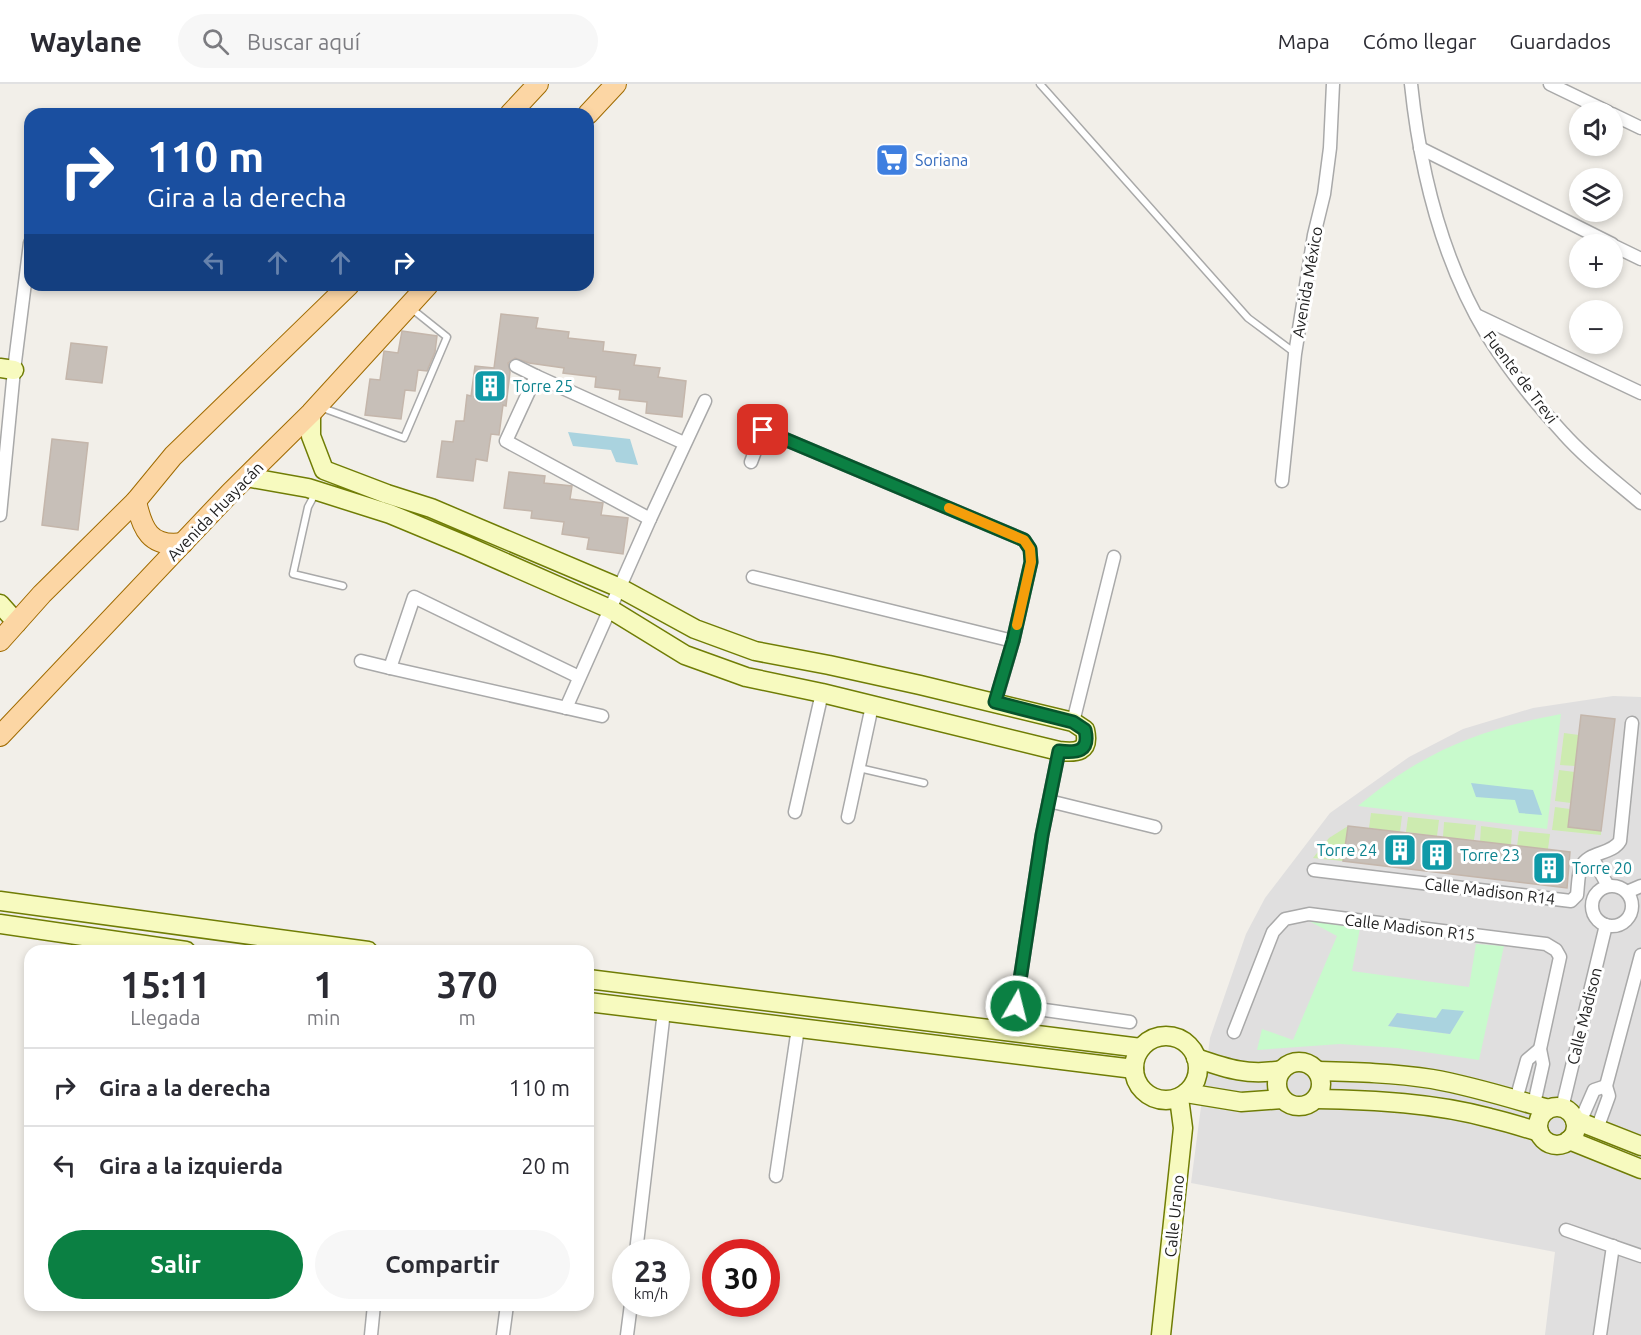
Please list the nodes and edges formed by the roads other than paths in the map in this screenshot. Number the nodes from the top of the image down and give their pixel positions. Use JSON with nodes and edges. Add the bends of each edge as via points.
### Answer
{"nodes":[{"id":1,"x":538,"y":84,"type":"edge"},
{"id":2,"x":616,"y":84,"type":"edge"},
{"id":3,"x":1040,"y":84,"type":"edge"},
{"id":4,"x":1333,"y":84,"type":"edge"},
{"id":5,"x":1411,"y":84,"type":"edge"},
{"id":6,"x":1550,"y":84,"type":"edge"},
{"id":7,"x":1587,"y":102,"type":"edge"},
{"id":8,"x":516,"y":108,"type":"edge"},
{"id":9,"x":594,"y":108,"type":"edge"},
{"id":10,"x":1623,"y":119,"type":"edge"},
{"id":11,"x":1641,"y":128,"type":"edge"},
{"id":12,"x":1420,"y":148,"type":"junction"},
{"id":13,"x":1590,"y":234,"type":"edge"},
{"id":14,"x":1623,"y":250,"type":"edge"},
{"id":15,"x":1641,"y":259,"type":"edge"},
{"id":16,"x":24,"y":276,"type":"edge"},
{"id":17,"x":343,"y":291,"type":"edge"},
{"id":18,"x":414,"y":291,"type":"edge"},
{"id":19,"x":422,"y":291,"type":"edge"},
{"id":20,"x":408,"y":306,"type":"junction"},
{"id":21,"x":1478,"y":316,"type":"junction"},
{"id":22,"x":1295,"y":354,"type":"junction"},
{"id":23,"x":516,"y":366,"type":"dead end"},
{"id":24,"x":7,"y":369,"type":"edge"},
{"id":25,"x":536,"y":376,"type":"junction"},
{"id":26,"x":1641,"y":393,"type":"edge"},
{"id":27,"x":705,"y":401,"type":"dead end"},
{"id":28,"x":314,"y":409,"type":"junction"},
{"id":29,"x":684,"y":443,"type":"junction"},
{"id":30,"x":751,"y":462,"type":"dead end"},
{"id":31,"x":324,"y":470,"type":"junction"},
{"id":32,"x":246,"y":477,"type":"junction"},
{"id":33,"x":1282,"y":481,"type":"dead end"},
{"id":34,"x":316,"y":491,"type":"junction"},
{"id":35,"x":136,"y":501,"type":"junction"},
{"id":36,"x":1641,"y":503,"type":"edge"},
{"id":37,"x":431,"y":508,"type":"junction"},
{"id":38,"x":0,"y":515,"type":"edge"},
{"id":39,"x":650,"y":519,"type":"junction"},
{"id":40,"x":422,"y":528,"type":"junction"},
{"id":41,"x":183,"y":543,"type":"junction"},
{"id":42,"x":1114,"y":557,"type":"dead end"},
{"id":43,"x":753,"y":577,"type":"dead end"},
{"id":44,"x":343,"y":586,"type":"dead end"},
{"id":45,"x":620,"y":588,"type":"junction"},
{"id":46,"x":0,"y":604,"type":"edge"},
{"id":47,"x":610,"y":609,"type":"junction"},
{"id":48,"x":17,"y":623,"type":"junction"},
{"id":49,"x":0,"y":640,"type":"edge"},
{"id":50,"x":1013,"y":641,"type":"junction"},
{"id":51,"x":361,"y":661,"type":"dead end"},
{"id":52,"x":829,"y":665,"type":"junction"},
{"id":53,"x":390,"y":668,"type":"junction"},
{"id":54,"x":856,"y":671,"type":"junction"},
{"id":55,"x":579,"y":677,"type":"junction"},
{"id":56,"x":822,"y":693,"type":"junction"},
{"id":57,"x":850,"y":700,"type":"junction"},
{"id":58,"x":995,"y":702,"type":"junction"},
{"id":59,"x":872,"y":706,"type":"junction"},
{"id":60,"x":566,"y":708,"type":"junction"},
{"id":61,"x":602,"y":716,"type":"dead end"},
{"id":62,"x":1073,"y":722,"type":"junction"},
{"id":63,"x":1632,"y":723,"type":"dead end"},
{"id":64,"x":0,"y":736,"type":"edge"},
{"id":65,"x":1059,"y":751,"type":"junction"},
{"id":66,"x":859,"y":768,"type":"junction"},
{"id":67,"x":924,"y":783,"type":"dead end"},
{"id":68,"x":1049,"y":801,"type":"junction"},
{"id":69,"x":795,"y":812,"type":"dead end"},
{"id":70,"x":848,"y":817,"type":"dead end"},
{"id":71,"x":1155,"y":827,"type":"dead end"},
{"id":72,"x":1592,"y":857,"type":"junction"},
{"id":73,"x":1581,"y":867,"type":"junction"},
{"id":74,"x":1314,"y":870,"type":"dead end"},
{"id":75,"x":1608,"y":886,"type":"junction"},
{"id":76,"x":1641,"y":886,"type":"edge"},
{"id":77,"x":1596,"y":892,"type":"junction"},
{"id":78,"x":1627,"y":892,"type":"junction"},
{"id":79,"x":0,"y":901,"type":"edge"},
{"id":80,"x":1637,"y":902,"type":"edge"},
{"id":81,"x":0,"y":924,"type":"edge"},
{"id":82,"x":1606,"y":925,"type":"junction"},
{"id":83,"x":145,"y":945,"type":"edge"},
{"id":84,"x":324,"y":945,"type":"edge"},
{"id":85,"x":1641,"y":954,"type":"edge"},
{"id":86,"x":594,"y":980,"type":"edge"},
{"id":87,"x":594,"y":1003,"type":"edge"},
{"id":88,"x":664,"y":1011,"type":"junction"},
{"id":89,"x":1130,"y":1022,"type":"dead end"},
{"id":90,"x":798,"y":1028,"type":"junction"},
{"id":91,"x":1234,"y":1032,"type":"dead end"},
{"id":92,"x":1141,"y":1048,"type":"junction"},
{"id":93,"x":1540,"y":1049,"type":"junction"},
{"id":94,"x":1196,"y":1058,"type":"junction"},
{"id":95,"x":1134,"y":1069,"type":"junction"},
{"id":96,"x":1282,"y":1070,"type":"junction"},
{"id":97,"x":1317,"y":1071,"type":"junction"},
{"id":98,"x":1606,"y":1086,"type":"junction"},
{"id":99,"x":1472,"y":1088,"type":"junction"},
{"id":100,"x":1183,"y":1096,"type":"junction"},
{"id":101,"x":1282,"y":1099,"type":"junction"},
{"id":102,"x":1316,"y":1099,"type":"junction"},
{"id":103,"x":1516,"y":1100,"type":"junction"},
{"id":104,"x":1548,"y":1107,"type":"junction"},
{"id":105,"x":1464,"y":1113,"type":"junction"},
{"id":106,"x":1577,"y":1121,"type":"junction"},
{"id":107,"x":1598,"y":1130,"type":"junction"},
{"id":108,"x":1539,"y":1132,"type":"junction"},
{"id":109,"x":1569,"y":1140,"type":"junction"},
{"id":110,"x":1641,"y":1146,"type":"edge"},
{"id":111,"x":1641,"y":1169,"type":"edge"},
{"id":112,"x":776,"y":1176,"type":"dead end"},
{"id":113,"x":1566,"y":1230,"type":"dead end"},
{"id":114,"x":638,"y":1239,"type":"edge"},
{"id":115,"x":1613,"y":1246,"type":"junction"},
{"id":116,"x":1641,"y":1256,"type":"edge"},
{"id":117,"x":373,"y":1311,"type":"edge"},
{"id":118,"x":506,"y":1311,"type":"edge"},
{"id":119,"x":629,"y":1317,"type":"edge"},
{"id":120,"x":371,"y":1335,"type":"edge"},
{"id":121,"x":503,"y":1335,"type":"edge"},
{"id":122,"x":627,"y":1335,"type":"edge"},
{"id":123,"x":1161,"y":1335,"type":"edge"},
{"id":124,"x":1600,"y":1335,"type":"edge"}],
"edges":[{"from":1,"to":8,"type":"main road"},
{"from":2,"to":9,"type":"main road"},
{"from":3,"to":22,"type":"lane","via":[[1248,318]]},
{"from":4,"to":22,"type":"street","name":"Avenida México","via":[[1324,194]]},
{"from":5,"to":12,"type":"street","name":"Fuente de Trevi"},
{"from":6,"to":7,"type":"street"},
{"from":10,"to":11,"type":"street"},
{"from":12,"to":13,"type":"street"},
{"from":12,"to":21,"type":"street","name":"Fuente de Trevi","via":[[1426,183],[1442,231]]},
{"from":14,"to":15,"type":"street"},
{"from":16,"to":24,"type":"street"},
{"from":17,"to":35,"type":"main road","via":[[173,456]]},
{"from":18,"to":20,"type":"main road"},
{"from":19,"to":20,"type":"main road","name":"Avenida Huayacán"},
{"from":20,"to":28,"type":"main road","name":"Avenida Huayacán"},
{"from":20,"to":28,"type":"lane","via":[[447,337],[404,438]]},
{"from":21,"to":26,"type":"street"},
{"from":21,"to":36,"type":"street","name":"Fuente de Trevi","via":[[1512,370],[1563,433]]},
{"from":22,"to":33,"type":"street","name":"Avenida México"},
{"from":23,"to":25,"type":"street"},
{"from":24,"to":38,"type":"street"},
{"from":25,"to":29,"type":"street"},
{"from":25,"to":39,"type":"street","via":[[506,441]]},
{"from":27,"to":29,"type":"street"},
{"from":28,"to":31,"type":"street","via":[[311,436]]},
{"from":28,"to":32,"type":"main road","name":"Avenida Huayacán"},
{"from":29,"to":39,"type":"street"},
{"from":30,"to":50,"type":"street","via":[[763,430],[1024,540],[1031,562]]},
{"from":31,"to":34,"type":"street"},
{"from":31,"to":37,"type":"street"},
{"from":32,"to":34,"type":"street"},
{"from":32,"to":41,"type":"main road","name":"Avenida Huayacán"},
{"from":34,"to":40,"type":"street"},
{"from":34,"to":44,"type":"lane","via":[[308,507],[293,574]]},
{"from":35,"to":41,"type":"main road","via":[[140,521],[151,536],[162,543]]},
{"from":35,"to":48,"type":"main road"},
{"from":37,"to":40,"type":"street"},
{"from":37,"to":45,"type":"street"},
{"from":39,"to":45,"type":"street"},
{"from":40,"to":47,"type":"street"},
{"from":41,"to":64,"type":"main road","name":"Avenida Huayacán"},
{"from":42,"to":62,"type":"street"},
{"from":43,"to":50,"type":"street"},
{"from":45,"to":47,"type":"street"},
{"from":45,"to":52,"type":"street","via":[[695,629],[745,648]]},
{"from":46,"to":48,"type":"street"},
{"from":47,"to":55,"type":"street"},
{"from":47,"to":56,"type":"street","via":[[684,655],[746,677]]},
{"from":48,"to":49,"type":"main road"},
{"from":50,"to":58,"type":"street"},
{"from":51,"to":53,"type":"street"},
{"from":52,"to":54,"type":"street"},
{"from":52,"to":56,"type":"street"},
{"from":53,"to":55,"type":"street","via":[[414,597]]},
{"from":53,"to":60,"type":"street"},
{"from":54,"to":57,"type":"street"},
{"from":54,"to":58,"type":"street"},
{"from":55,"to":60,"type":"street"},
{"from":56,"to":57,"type":"street"},
{"from":56,"to":69,"type":"street"},
{"from":57,"to":59,"type":"street"},
{"from":58,"to":62,"type":"street"},
{"from":59,"to":65,"type":"street"},
{"from":59,"to":66,"type":"street"},
{"from":60,"to":61,"type":"street"},
{"from":62,"to":65,"type":"street","via":[[1085,730],[1085,746],[1071,753]]},
{"from":63,"to":72,"type":"street","via":[[1620,841],[1613,849]]},
{"from":65,"to":68,"type":"street"},
{"from":66,"to":67,"type":"lane"},
{"from":66,"to":70,"type":"street"},
{"from":68,"to":71,"type":"street"},
{"from":68,"to":89,"type":"street","via":[[1016,1006]]},
{"from":72,"to":73,"type":"street"},
{"from":72,"to":75,"type":"street"},
{"from":73,"to":74,"type":"street","name":"Calle Madison R14","via":[[1577,895],[1571,901]]},
{"from":73,"to":77,"type":"street"},
{"from":75,"to":77,"type":"street"},
{"from":75,"to":78,"type":"street"},
{"from":76,"to":78,"type":"street"},
{"from":77,"to":82,"type":"street","via":[[1592,912]]},
{"from":78,"to":80,"type":"street"},
{"from":79,"to":84,"type":"street"},
{"from":80,"to":82,"type":"street","via":[[1625,921],[1616,926]]},
{"from":81,"to":83,"type":"street"},
{"from":82,"to":104,"type":"street","name":"Calle Madison"},
{"from":85,"to":98,"type":"street"},
{"from":86,"to":92,"type":"street"},
{"from":87,"to":88,"type":"street"},
{"from":88,"to":90,"type":"street"},
{"from":88,"to":114,"type":"street"},
{"from":90,"to":95,"type":"street"},
{"from":90,"to":112,"type":"street"},
{"from":91,"to":93,"type":"street","name":"Calle Madison R15","via":[[1273,932],[1285,919],[1309,914],[1546,944],[1560,957]]},
{"from":92,"to":94,"type":"street","via":[[1155,1038],[1172,1037],[1185,1043]]},
{"from":92,"to":95,"type":"street"},
{"from":93,"to":103,"type":"street","via":[[1527,1060]]},
{"from":93,"to":104,"type":"street","name":"Calle Madison"},
{"from":94,"to":96,"type":"street","via":[[1241,1072]]},
{"from":94,"to":100,"type":"street","via":[[1197,1077]]},
{"from":95,"to":100,"type":"street","via":[[1141,1089],[1148,1095],[1158,1100]]},
{"from":96,"to":97,"type":"street","via":[[1300,1062]]},
{"from":96,"to":101,"type":"street","via":[[1277,1084]]},
{"from":97,"to":99,"type":"street","via":[[1432,1079]]},
{"from":97,"to":102,"type":"street","via":[[1322,1085]]},
{"from":98,"to":106,"type":"street","via":[[1594,1090]]},
{"from":98,"to":107,"type":"street","via":[[1610,1096]]},
{"from":99,"to":103,"type":"street"},
{"from":99,"to":105,"type":"street","via":[[1473,1102]]},
{"from":100,"to":101,"type":"street","via":[[1241,1102]]},
{"from":100,"to":123,"type":"street","name":"Calle Urano"},
{"from":101,"to":102,"type":"street","via":[[1299,1107]]},
{"from":102,"to":105,"type":"street"},
{"from":103,"to":104,"type":"street"},
{"from":104,"to":106,"type":"street","via":[[1568,1110]]},
{"from":104,"to":108,"type":"street","via":[[1539,1119]]},
{"from":105,"to":108,"type":"street"},
{"from":106,"to":107,"type":"street"},
{"from":106,"to":109,"type":"street"},
{"from":107,"to":110,"type":"street"},
{"from":108,"to":109,"type":"street","via":[[1555,1144]]},
{"from":109,"to":111,"type":"street"},
{"from":113,"to":115,"type":"street"},
{"from":115,"to":116,"type":"street"},
{"from":115,"to":124,"type":"street"},
{"from":117,"to":120,"type":"street"},
{"from":118,"to":121,"type":"street"},
{"from":119,"to":122,"type":"street"}]}
